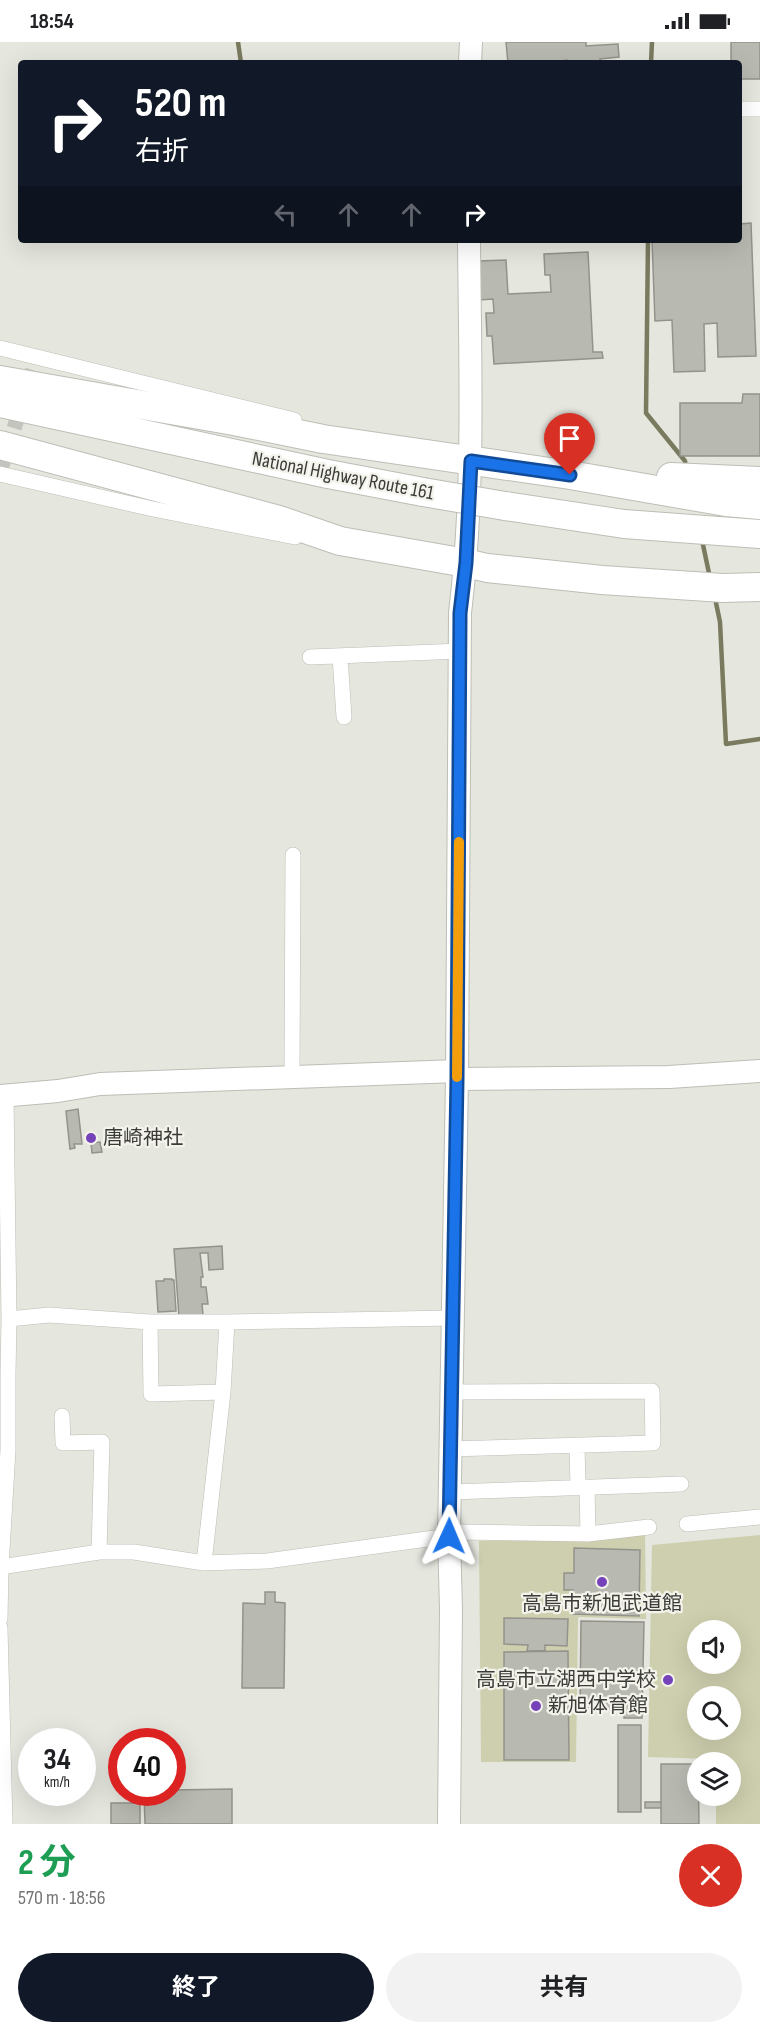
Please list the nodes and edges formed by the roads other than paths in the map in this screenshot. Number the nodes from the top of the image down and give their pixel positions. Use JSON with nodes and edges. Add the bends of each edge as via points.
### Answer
{"nodes":[{"id":1,"x":471,"y":42,"type":"edge"},
{"id":2,"x":470,"y":60,"type":"edge"},
{"id":3,"x":742,"y":109,"type":"edge"},
{"id":4,"x":760,"y":109,"type":"edge"},
{"id":5,"x":469,"y":243,"type":"edge"},
{"id":6,"x":0,"y":348,"type":"edge"},
{"id":7,"x":0,"y":381,"type":"edge"},
{"id":8,"x":0,"y":404,"type":"edge"},
{"id":9,"x":323,"y":439,"type":"junction"},
{"id":10,"x":0,"y":445,"type":"edge"},
{"id":11,"x":471,"y":461,"type":"junction"},
{"id":12,"x":0,"y":474,"type":"edge"},
{"id":13,"x":760,"y":481,"type":"edge"},
{"id":14,"x":690,"y":487,"type":"junction"},
{"id":15,"x":760,"y":505,"type":"edge"},
{"id":16,"x":760,"y":534,"type":"edge"},
{"id":17,"x":340,"y":542,"type":"junction"},
{"id":18,"x":466,"y":563,"type":"junction"},
{"id":19,"x":760,"y":587,"type":"edge"},
{"id":20,"x":716,"y":594,"type":"junction"},
{"id":21,"x":760,"y":604,"type":"edge"},
{"id":22,"x":461,"y":651,"type":"junction"},
{"id":23,"x":340,"y":656,"type":"junction"},
{"id":24,"x":310,"y":657,"type":"dead end"},
{"id":25,"x":344,"y":717,"type":"dead end"},
{"id":26,"x":293,"y":855,"type":"dead end"},
{"id":27,"x":760,"y":1071,"type":"edge"},
{"id":28,"x":457,"y":1075,"type":"junction"},
{"id":29,"x":292,"y":1077,"type":"junction"},
{"id":30,"x":3,"y":1096,"type":"edge"},
{"id":31,"x":452,"y":1318,"type":"junction"},
{"id":32,"x":9,"y":1319,"type":"junction"},
{"id":33,"x":150,"y":1322,"type":"junction"},
{"id":34,"x":227,"y":1322,"type":"junction"},
{"id":35,"x":223,"y":1392,"type":"junction"},
{"id":36,"x":451,"y":1392,"type":"junction"},
{"id":37,"x":62,"y":1416,"type":"dead end"},
{"id":38,"x":577,"y":1444,"type":"junction"},
{"id":39,"x":450,"y":1449,"type":"junction"},
{"id":40,"x":681,"y":1484,"type":"dead end"},
{"id":41,"x":583,"y":1487,"type":"junction"},
{"id":42,"x":450,"y":1492,"type":"junction"},
{"id":43,"x":760,"y":1517,"type":"edge"},
{"id":44,"x":687,"y":1524,"type":"dead end"},
{"id":45,"x":649,"y":1527,"type":"dead end"},
{"id":46,"x":588,"y":1534,"type":"junction"},
{"id":47,"x":449,"y":1536,"type":"junction"},
{"id":48,"x":99,"y":1552,"type":"junction"},
{"id":49,"x":204,"y":1563,"type":"junction"},
{"id":50,"x":1,"y":1567,"type":"edge"},
{"id":51,"x":0,"y":1619,"type":"edge"},
{"id":52,"x":0,"y":1628,"type":"edge"},
{"id":53,"x":5,"y":1824,"type":"edge"},
{"id":54,"x":449,"y":1824,"type":"edge"}],
"edges":[{"from":1,"to":2,"type":"street"},
{"from":3,"to":4,"type":"street"},
{"from":5,"to":11,"type":"street"},
{"from":6,"to":9,"type":"street","via":[[318,425]]},
{"from":7,"to":9,"type":"highway"},
{"from":8,"to":16,"type":"highway","name":"National Highway Route 161","bridge":true,"via":[[423,492],[624,524]]},
{"from":9,"to":11,"type":"highway"},
{"from":10,"to":17,"type":"highway","via":[[279,520]]},
{"from":11,"to":14,"type":"highway"},
{"from":11,"to":18,"type":"street"},
{"from":12,"to":17,"type":"street","via":[[281,535]]},
{"from":13,"to":14,"type":"highway"},
{"from":14,"to":15,"type":"highway","via":[[726,502]]},
{"from":17,"to":18,"type":"highway"},
{"from":18,"to":20,"type":"highway","via":[[602,580],[614,595]]},
{"from":18,"to":22,"type":"street","via":[[460,613]]},
{"from":19,"to":20,"type":"highway"},
{"from":20,"to":21,"type":"highway"},
{"from":22,"to":23,"type":"street"},
{"from":22,"to":28,"type":"street"},
{"from":23,"to":24,"type":"street"},
{"from":23,"to":25,"type":"street"},
{"from":26,"to":29,"type":"street"},
{"from":27,"to":28,"type":"street","via":[[669,1077]]},
{"from":28,"to":29,"type":"street"},
{"from":28,"to":31,"type":"street"},
{"from":29,"to":30,"type":"street","via":[[100,1084]]},
{"from":30,"to":32,"type":"street"},
{"from":31,"to":34,"type":"street"},
{"from":31,"to":36,"type":"street"},
{"from":32,"to":33,"type":"street","via":[[50,1315]]},
{"from":32,"to":50,"type":"street","via":[[8,1450]]},
{"from":33,"to":34,"type":"street"},
{"from":33,"to":35,"type":"street","via":[[151,1394]]},
{"from":34,"to":35,"type":"street"},
{"from":35,"to":49,"type":"street"},
{"from":36,"to":38,"type":"street","via":[[652,1391],[653,1443]]},
{"from":36,"to":39,"type":"street"},
{"from":37,"to":48,"type":"street","via":[[63,1443],[102,1442]]},
{"from":38,"to":39,"type":"street"},
{"from":38,"to":41,"type":"street"},
{"from":39,"to":42,"type":"street"},
{"from":40,"to":41,"type":"street"},
{"from":41,"to":42,"type":"street"},
{"from":41,"to":46,"type":"street"},
{"from":42,"to":47,"type":"street"},
{"from":43,"to":44,"type":"street"},
{"from":45,"to":46,"type":"street"},
{"from":46,"to":47,"type":"street","via":[[458,1532]]},
{"from":47,"to":49,"type":"street","via":[[267,1561]]},
{"from":47,"to":54,"type":"street"},
{"from":48,"to":49,"type":"street","via":[[134,1552]]},
{"from":48,"to":50,"type":"street"},
{"from":50,"to":51,"type":"street"},
{"from":52,"to":53,"type":"street"}]}
